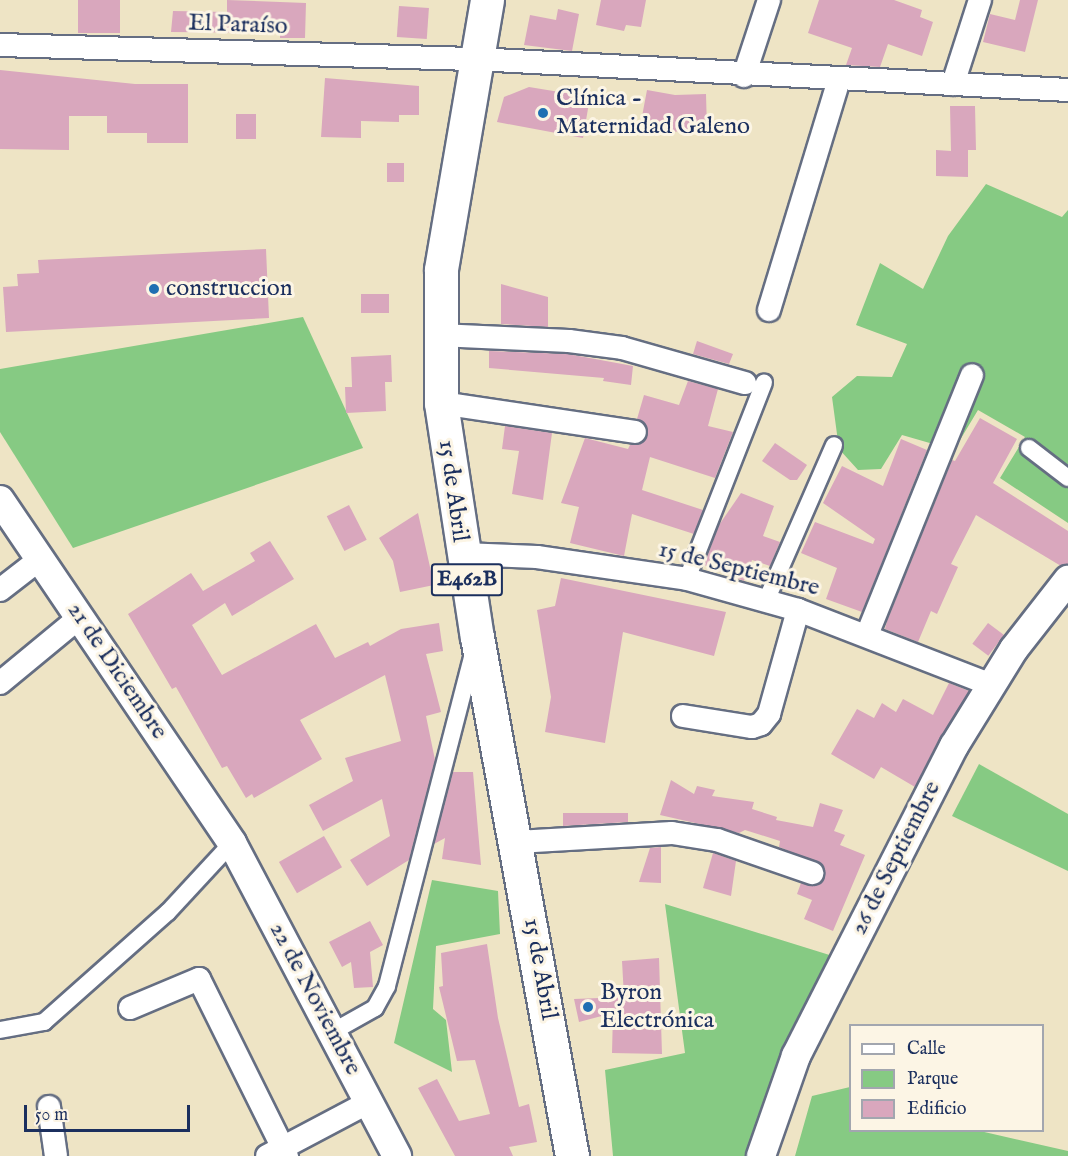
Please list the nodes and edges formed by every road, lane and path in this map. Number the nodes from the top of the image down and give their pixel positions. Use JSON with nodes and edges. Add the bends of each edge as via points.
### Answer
{"nodes":[{"id":1,"x":487,"y":0,"type":"edge"},
{"id":2,"x":769,"y":0,"type":"edge"},
{"id":3,"x":980,"y":0,"type":"edge"},
{"id":4,"x":0,"y":45,"type":"edge"},
{"id":5,"x":475,"y":59,"type":"junction"},
{"id":6,"x":744,"y":76,"type":"junction"},
{"id":7,"x":839,"y":80,"type":"junction"},
{"id":8,"x":953,"y":84,"type":"junction"},
{"id":9,"x":1068,"y":90,"type":"edge"},
{"id":10,"x":769,"y":310,"type":"dead end"},
{"id":11,"x":439,"y":335,"type":"junction"},
{"id":12,"x":972,"y":375,"type":"dead end"},
{"id":13,"x":755,"y":383,"type":"joint"},
{"id":14,"x":441,"y":403,"type":"junction"},
{"id":15,"x":635,"y":432,"type":"dead end"},
{"id":16,"x":834,"y":446,"type":"dead end"},
{"id":17,"x":1029,"y":448,"type":"dead end"},
{"id":18,"x":1068,"y":478,"type":"edge"},
{"id":19,"x":0,"y":500,"type":"edge"},
{"id":20,"x":463,"y":554,"type":"junction"},
{"id":21,"x":40,"y":559,"type":"junction"},
{"id":22,"x":687,"y":579,"type":"junction"},
{"id":23,"x":1068,"y":580,"type":"edge"},
{"id":24,"x":0,"y":590,"type":"edge"},
{"id":25,"x":766,"y":602,"type":"junction"},
{"id":26,"x":798,"y":610,"type":"junction"},
{"id":27,"x":80,"y":617,"type":"junction"},
{"id":28,"x":867,"y":635,"type":"junction"},
{"id":29,"x":477,"y":637,"type":"junction"},
{"id":30,"x":0,"y":683,"type":"edge"},
{"id":31,"x":991,"y":685,"type":"junction"},
{"id":32,"x":683,"y":716,"type":"dead end"},
{"id":33,"x":518,"y":842,"type":"junction"},
{"id":34,"x":232,"y":843,"type":"junction"},
{"id":35,"x":812,"y":873,"type":"dead end"},
{"id":36,"x":130,"y":1008,"type":"dead end"},
{"id":37,"x":0,"y":1030,"type":"edge"},
{"id":38,"x":333,"y":1032,"type":"junction"},
{"id":39,"x":369,"y":1102,"type":"junction"},
{"id":40,"x":49,"y":1107,"type":"dead end"},
{"id":41,"x":280,"y":1152,"type":"edge"},
{"id":42,"x":56,"y":1156,"type":"edge"},
{"id":43,"x":397,"y":1156,"type":"edge"},
{"id":44,"x":572,"y":1156,"type":"edge"},
{"id":45,"x":761,"y":1156,"type":"edge"}],
"edges":[{"from":1,"to":5,"type":"main road","name":"15 de Abril","number":"E462B"},
{"from":2,"to":6,"type":"street"},
{"from":3,"to":8,"type":"street"},
{"from":4,"to":5,"type":"street","name":"El Paraíso"},
{"from":5,"to":6,"type":"street","name":"El Paraíso"},
{"from":5,"to":11,"type":"main road","name":"15 de Abril","number":"E462B","via":[[446,230]]},
{"from":6,"to":7,"type":"street","name":"El Paraíso"},
{"from":7,"to":8,"type":"street","name":"El Paraíso"},
{"from":7,"to":10,"type":"street"},
{"from":8,"to":9,"type":"street","name":"El Paraíso"},
{"from":11,"to":13,"type":"street","via":[[569,341],[622,348]]},
{"from":11,"to":14,"type":"main road","name":"15 de Abril","number":"E462B"},
{"from":12,"to":28,"type":"street"},
{"from":13,"to":22,"type":"street"},
{"from":14,"to":15,"type":"street"},
{"from":14,"to":20,"type":"main road","name":"15 de Abril","number":"E462B"},
{"from":16,"to":25,"type":"street"},
{"from":17,"to":18,"type":"street"},
{"from":19,"to":21,"type":"street","name":"21 de Diciembre"},
{"from":20,"to":22,"type":"street","name":"15 de Septiembre","via":[[537,557]]},
{"from":20,"to":29,"type":"main road","name":"15 de Abril","number":"E462B"},
{"from":21,"to":24,"type":"street"},
{"from":21,"to":27,"type":"street","name":"21 de Diciembre"},
{"from":22,"to":25,"type":"street","name":"15 de Septiembre"},
{"from":23,"to":31,"type":"street","name":"26 de Septiembre"},
{"from":25,"to":26,"type":"street","name":"15 de Septiembre"},
{"from":26,"to":28,"type":"street","name":"15 de Septiembre"},
{"from":26,"to":32,"type":"street","via":[[769,714],[761,724],[752,728]]},
{"from":27,"to":30,"type":"street"},
{"from":27,"to":34,"type":"street","name":"21 de Diciembre"},
{"from":28,"to":31,"type":"street","name":"15 de Septiembre"},
{"from":29,"to":33,"type":"main road","name":"15 de Abril","number":"E462B"},
{"from":29,"to":38,"type":"street","via":[[387,986],[375,1008]]},
{"from":31,"to":45,"type":"street","name":"26 de Septiembre","via":[[954,746],[796,1056]]},
{"from":33,"to":35,"type":"street","via":[[672,833],[717,840]]},
{"from":33,"to":44,"type":"main road","name":"15 de Abril","number":"E462B"},
{"from":34,"to":37,"type":"street","via":[[168,912],[44,1022]]},
{"from":34,"to":38,"type":"street","name":"22 de Noviembre"},
{"from":36,"to":41,"type":"street","via":[[199,979]]},
{"from":38,"to":39,"type":"street","name":"22 de Noviembre"},
{"from":39,"to":41,"type":"street"},
{"from":39,"to":43,"type":"street","name":"22 de Noviembre"},
{"from":40,"to":42,"type":"street"}]}
